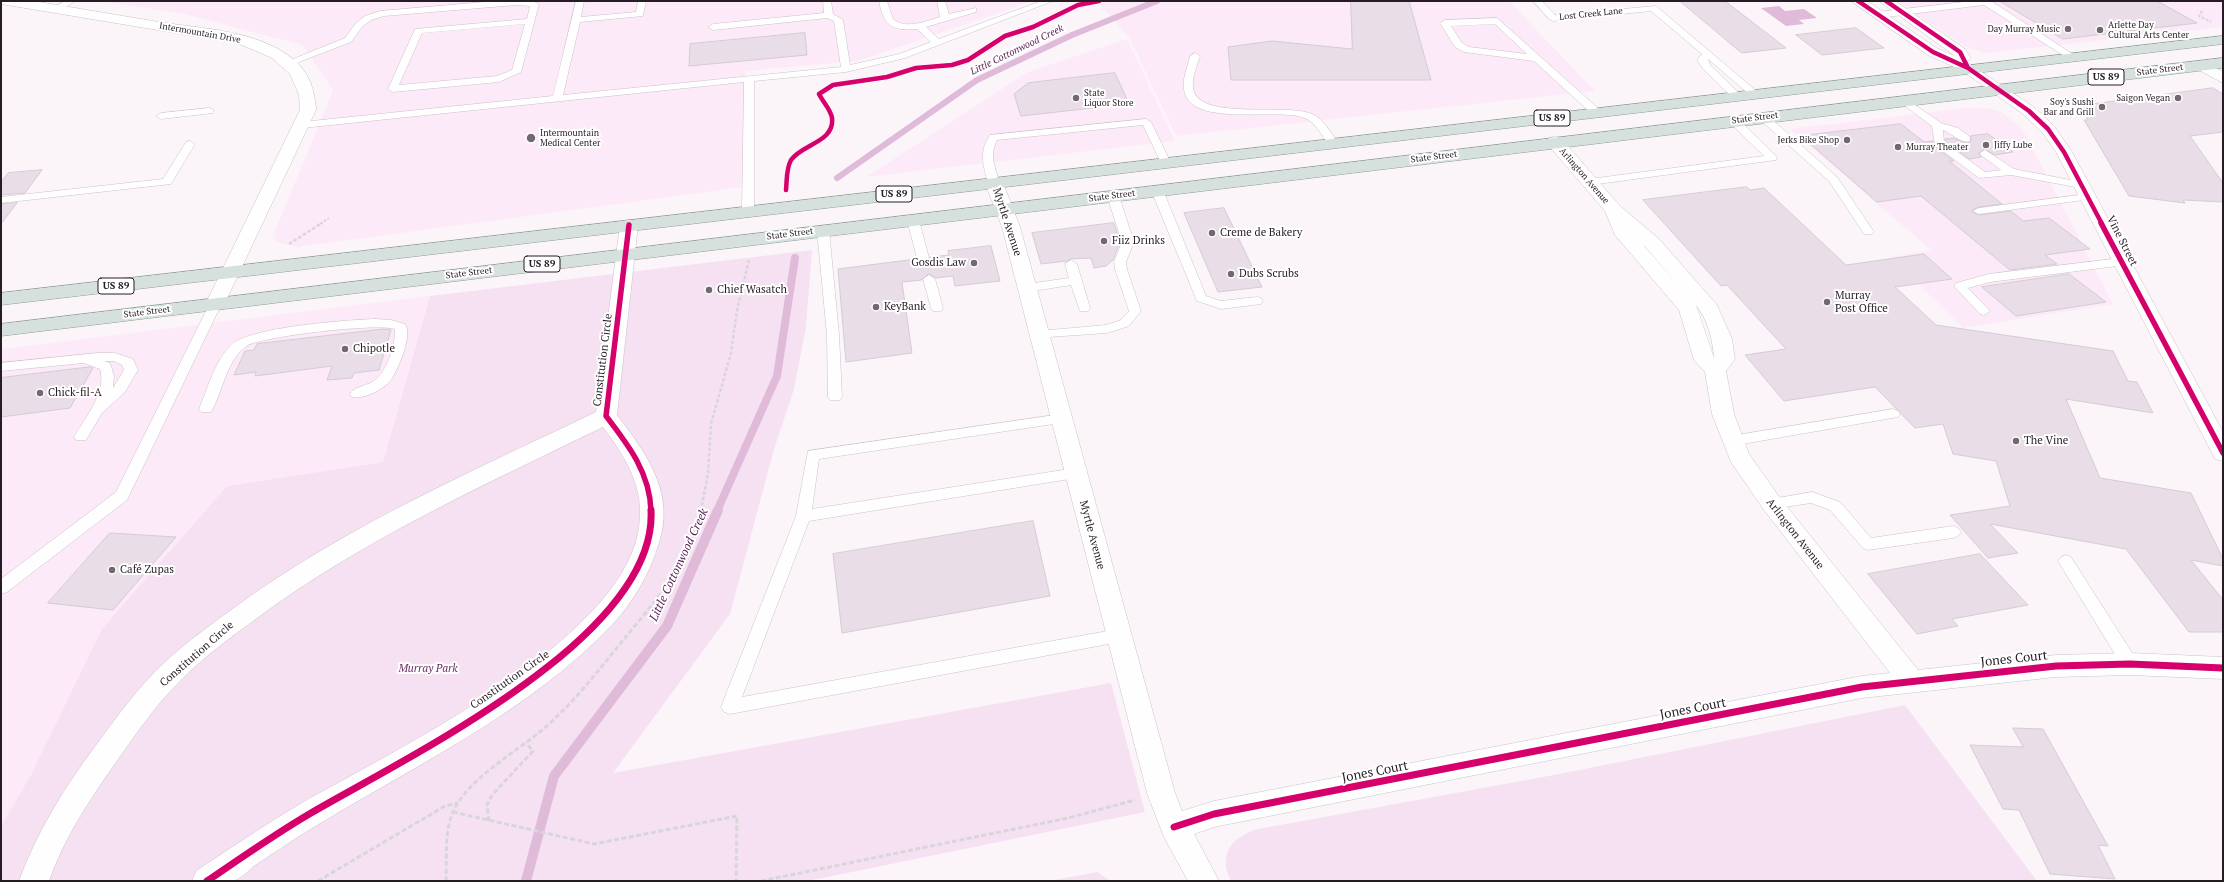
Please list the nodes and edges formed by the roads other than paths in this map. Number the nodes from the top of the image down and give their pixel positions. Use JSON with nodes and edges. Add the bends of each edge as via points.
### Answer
{"nodes":[{"id":1,"x":7,"y":1,"type":"edge"},
{"id":2,"x":71,"y":1,"type":"edge"},
{"id":3,"x":580,"y":1,"type":"edge"},
{"id":4,"x":642,"y":1,"type":"edge"},
{"id":5,"x":827,"y":1,"type":"edge"},
{"id":6,"x":883,"y":1,"type":"edge"},
{"id":7,"x":941,"y":1,"type":"edge"},
{"id":8,"x":1049,"y":1,"type":"edge"},
{"id":9,"x":1537,"y":1,"type":"edge"},
{"id":10,"x":1858,"y":1,"type":"edge"},
{"id":11,"x":1886,"y":1,"type":"edge"},
{"id":12,"x":1985,"y":2,"type":"edge"},
{"id":13,"x":56,"y":9,"type":"junction"},
{"id":14,"x":973,"y":10,"type":"dead end"},
{"id":15,"x":1902,"y":12,"type":"junction"},
{"id":16,"x":1878,"y":14,"type":"junction"},
{"id":17,"x":829,"y":15,"type":"junction"},
{"id":18,"x":945,"y":18,"type":"junction"},
{"id":19,"x":576,"y":20,"type":"junction"},
{"id":20,"x":531,"y":21,"type":"junction"},
{"id":21,"x":919,"y":26,"type":"junction"},
{"id":22,"x":713,"y":27,"type":"dead end"},
{"id":23,"x":2223,"y":40,"type":"edge"},
{"id":24,"x":938,"y":43,"type":"junction"},
{"id":25,"x":1708,"y":54,"type":"junction"},
{"id":26,"x":1196,"y":56,"type":"dead end"},
{"id":27,"x":2072,"y":57,"type":"junction"},
{"id":28,"x":1537,"y":58,"type":"junction"},
{"id":29,"x":288,"y":63,"type":"junction"},
{"id":30,"x":2223,"y":63,"type":"edge"},
{"id":31,"x":2202,"y":66,"type":"junction"},
{"id":32,"x":1968,"y":68,"type":"junction"},
{"id":33,"x":846,"y":69,"type":"junction"},
{"id":34,"x":2223,"y":78,"type":"edge"},
{"id":35,"x":749,"y":80,"type":"junction"},
{"id":36,"x":1999,"y":90,"type":"junction"},
{"id":37,"x":1755,"y":94,"type":"junction"},
{"id":38,"x":1737,"y":96,"type":"junction"},
{"id":39,"x":557,"y":100,"type":"junction"},
{"id":40,"x":1905,"y":101,"type":"junction"},
{"id":41,"x":209,"y":111,"type":"dead end"},
{"id":42,"x":1596,"y":112,"type":"junction"},
{"id":43,"x":161,"y":116,"type":"dead end"},
{"id":44,"x":1763,"y":117,"type":"junction"},
{"id":45,"x":1734,"y":121,"type":"junction"},
{"id":46,"x":302,"y":125,"type":"junction"},
{"id":47,"x":1937,"y":125,"type":"junction"},
{"id":48,"x":1966,"y":139,"type":"dead end"},
{"id":49,"x":1554,"y":142,"type":"junction"},
{"id":50,"x":1333,"y":143,"type":"junction"},
{"id":51,"x":190,"y":144,"type":"dead end"},
{"id":52,"x":1985,"y":153,"type":"dead end"},
{"id":53,"x":1166,"y":163,"type":"junction"},
{"id":54,"x":2011,"y":172,"type":"junction"},
{"id":55,"x":1590,"y":182,"type":"junction"},
{"id":56,"x":994,"y":183,"type":"junction"},
{"id":57,"x":1156,"y":190,"type":"junction"},
{"id":58,"x":2084,"y":191,"type":"junction"},
{"id":59,"x":1113,"y":196,"type":"junction"},
{"id":60,"x":1,"y":200,"type":"edge"},
{"id":61,"x":1004,"y":208,"type":"junction"},
{"id":62,"x":1979,"y":211,"type":"dead end"},
{"id":63,"x":748,"y":212,"type":"junction"},
{"id":64,"x":913,"y":220,"type":"junction"},
{"id":65,"x":629,"y":225,"type":"junction"},
{"id":66,"x":823,"y":230,"type":"junction"},
{"id":67,"x":1868,"y":232,"type":"dead end"},
{"id":68,"x":626,"y":254,"type":"junction"},
{"id":69,"x":923,"y":258,"type":"dead end"},
{"id":70,"x":2121,"y":262,"type":"junction"},
{"id":71,"x":1071,"y":264,"type":"dead end"},
{"id":72,"x":231,"y":272,"type":"junction"},
{"id":73,"x":929,"y":279,"type":"dead end"},
{"id":74,"x":1076,"y":281,"type":"junction"},
{"id":75,"x":1027,"y":288,"type":"junction"},
{"id":76,"x":1,"y":299,"type":"edge"},
{"id":77,"x":1257,"y":301,"type":"dead end"},
{"id":78,"x":216,"y":303,"type":"junction"},
{"id":79,"x":937,"y":308,"type":"dead end"},
{"id":80,"x":1084,"y":308,"type":"dead end"},
{"id":81,"x":1984,"y":311,"type":"dead end"},
{"id":82,"x":1,"y":330,"type":"edge"},
{"id":83,"x":1040,"y":335,"type":"junction"},
{"id":84,"x":77,"y":359,"type":"junction"},
{"id":85,"x":1,"y":367,"type":"edge"},
{"id":86,"x":357,"y":394,"type":"dead end"},
{"id":87,"x":835,"y":397,"type":"dead end"},
{"id":88,"x":206,"y":409,"type":"dead end"},
{"id":89,"x":97,"y":410,"type":"junction"},
{"id":90,"x":1893,"y":414,"type":"dead end"},
{"id":91,"x":606,"y":416,"type":"junction"},
{"id":92,"x":1062,"y":419,"type":"junction"},
{"id":93,"x":2218,"y":433,"type":"edge"},
{"id":94,"x":81,"y":437,"type":"dead end"},
{"id":95,"x":1731,"y":441,"type":"junction"},
{"id":96,"x":2223,"y":453,"type":"edge"},
{"id":97,"x":1076,"y":473,"type":"junction"},
{"id":98,"x":1772,"y":504,"type":"junction"},
{"id":99,"x":803,"y":516,"type":"junction"},
{"id":100,"x":1953,"y":532,"type":"dead end"},
{"id":101,"x":2066,"y":561,"type":"dead end"},
{"id":102,"x":7,"y":579,"type":"edge"},
{"id":103,"x":1,"y":588,"type":"edge"},
{"id":104,"x":1119,"y":636,"type":"junction"},
{"id":105,"x":2130,"y":664,"type":"junction"},
{"id":106,"x":2223,"y":668,"type":"edge"},
{"id":107,"x":1911,"y":680,"type":"junction"},
{"id":108,"x":1174,"y":827,"type":"junction"},
{"id":109,"x":34,"y":881,"type":"edge"},
{"id":110,"x":207,"y":881,"type":"edge"},
{"id":111,"x":1204,"y":881,"type":"edge"}],
"edges":[{"from":1,"to":13,"type":"street","name":"Intermountain Drive"},
{"from":2,"to":13,"type":"lane"},
{"from":3,"to":19,"type":"lane"},
{"from":4,"to":19,"type":"lane","via":[[640,14]]},
{"from":5,"to":17,"type":"lane"},
{"from":6,"to":21,"type":"lane","via":[[886,20],[901,28]]},
{"from":7,"to":18,"type":"lane"},
{"from":8,"to":24,"type":"lane"},
{"from":9,"to":25,"type":"lane","name":"Lost Creek Lane","via":[[1553,18],[1654,8]]},
{"from":10,"to":16,"type":"street","name":"Vine Street"},
{"from":11,"to":15,"type":"street","name":"Vine Street"},
{"from":12,"to":15,"type":"lane"},
{"from":12,"to":27,"type":"lane"},
{"from":13,"to":29,"type":"street","name":"Intermountain Drive","via":[[239,39],[257,45]]},
{"from":14,"to":18,"type":"lane"},
{"from":15,"to":16,"type":"lane"},
{"from":15,"to":32,"type":"street","name":"Vine Street","via":[[1960,52]]},
{"from":16,"to":32,"type":"street","name":"Vine Street","via":[[1933,52]]},
{"from":17,"to":22,"type":"lane"},
{"from":17,"to":33,"type":"lane","via":[[838,20]]},
{"from":18,"to":21,"type":"lane"},
{"from":19,"to":39,"type":"lane"},
{"from":20,"to":20,"type":"lane","via":[[516,72],[499,79],[394,89],[418,31]]},
{"from":20,"to":29,"type":"lane","via":[[535,4],[526,1],[382,13],[368,18],[359,25],[348,40]]},
{"from":21,"to":24,"type":"lane"},
{"from":23,"to":27,"type":"main road","number":"US 89"},
{"from":24,"to":33,"type":"lane","via":[[902,56]]},
{"from":25,"to":37,"type":"lane","name":"Lost Creek Lane"},
{"from":25,"to":38,"type":"lane","via":[[1702,60],[1706,67]]},
{"from":26,"to":50,"type":"lane","via":[[1189,90],[1199,105],[1219,110],[1301,113],[1314,119]]},
{"from":27,"to":32,"type":"main road","number":"US 89"},
{"from":28,"to":28,"type":"lane","via":[[1467,50],[1458,45],[1445,22],[1497,21]]},
{"from":28,"to":42,"type":"lane"},
{"from":29,"to":46,"type":"street","name":"Intermountain Drive","via":[[302,76],[308,97],[308,110]]},
{"from":30,"to":31,"type":"main road","name":"State Street","number":"US 89"},
{"from":31,"to":34,"type":"street"},
{"from":31,"to":36,"type":"main road","name":"State Street","number":"US 89"},
{"from":32,"to":36,"type":"street","name":"Vine Street"},
{"from":32,"to":37,"type":"main road","number":"US 89"},
{"from":33,"to":35,"type":"lane"},
{"from":35,"to":39,"type":"lane"},
{"from":35,"to":63,"type":"lane"},
{"from":36,"to":40,"type":"main road","name":"State Street","number":"US 89"},
{"from":36,"to":58,"type":"street","name":"Vine Street","via":[[2029,111],[2048,129],[2064,152]]},
{"from":37,"to":38,"type":"main road","number":"US 89"},
{"from":38,"to":42,"type":"main road","number":"US 89"},
{"from":39,"to":46,"type":"lane"},
{"from":40,"to":44,"type":"main road","name":"State Street","number":"US 89"},
{"from":40,"to":47,"type":"lane"},
{"from":41,"to":43,"type":"lane"},
{"from":42,"to":50,"type":"main road","number":"US 89"},
{"from":44,"to":45,"type":"main road","name":"State Street","number":"US 89"},
{"from":44,"to":67,"type":"lane","via":[[1833,179]]},
{"from":45,"to":49,"type":"main road","name":"State Street","number":"US 89"},
{"from":45,"to":55,"type":"lane","via":[[1772,158]]},
{"from":46,"to":72,"type":"street","name":"Intermountain Drive"},
{"from":47,"to":48,"type":"lane","via":[[1954,130]]},
{"from":47,"to":54,"type":"lane","via":[[1939,143],[1983,176]]},
{"from":49,"to":55,"type":"street","name":"Arlington Avenue"},
{"from":49,"to":57,"type":"main road","name":"State Street","number":"US 89"},
{"from":50,"to":53,"type":"main road","number":"US 89"},
{"from":51,"to":60,"type":"lane","via":[[167,182]]},
{"from":52,"to":54,"type":"lane"},
{"from":53,"to":56,"type":"main road","number":"US 89"},
{"from":53,"to":56,"type":"lane","via":[[1146,122],[994,137],[989,144],[988,162]]},
{"from":54,"to":58,"type":"lane"},
{"from":55,"to":95,"type":"street","name":"Arlington Avenue","via":[[1614,210],[1621,231],[1688,308],[1704,360],[1715,369],[1722,414]]},
{"from":56,"to":61,"type":"street","name":"Myrtle Avenue"},
{"from":56,"to":63,"type":"main road","number":"US 89"},
{"from":57,"to":59,"type":"main road","name":"State Street","number":"US 89"},
{"from":57,"to":77,"type":"lane","via":[[1201,298],[1210,304],[1222,306]]},
{"from":58,"to":62,"type":"lane"},
{"from":58,"to":70,"type":"street","name":"Vine Street"},
{"from":59,"to":61,"type":"main road","name":"State Street","number":"US 89"},
{"from":59,"to":83,"type":"lane","via":[[1128,242],[1128,249],[1120,266],[1135,311],[1126,323],[1107,329]]},
{"from":61,"to":64,"type":"main road","name":"State Street","number":"US 89"},
{"from":61,"to":75,"type":"street","name":"Myrtle Avenue"},
{"from":63,"to":65,"type":"main road","number":"US 89"},
{"from":64,"to":66,"type":"main road","name":"State Street","number":"US 89"},
{"from":64,"to":69,"type":"lane"},
{"from":65,"to":68,"type":"street","name":"Constitution Circle"},
{"from":65,"to":72,"type":"main road","number":"US 89"},
{"from":66,"to":68,"type":"main road","name":"State Street","number":"US 89"},
{"from":66,"to":87,"type":"lane","via":[[833,335]]},
{"from":68,"to":78,"type":"main road","name":"State Street","number":"US 89"},
{"from":68,"to":91,"type":"street","name":"Constitution Circle"},
{"from":70,"to":81,"type":"lane","via":[[1990,278],[1960,286]]},
{"from":70,"to":93,"type":"street","name":"Vine Street"},
{"from":71,"to":74,"type":"lane"},
{"from":72,"to":76,"type":"main road","number":"US 89"},
{"from":72,"to":78,"type":"street","name":"Intermountain Drive"},
{"from":73,"to":79,"type":"lane"},
{"from":74,"to":75,"type":"lane"},
{"from":74,"to":80,"type":"lane"},
{"from":75,"to":83,"type":"street","name":"Myrtle Avenue"},
{"from":78,"to":82,"type":"main road","name":"State Street","number":"US 89"},
{"from":78,"to":102,"type":"lane","via":[[122,496]]},
{"from":83,"to":92,"type":"street","name":"Myrtle Avenue"},
{"from":84,"to":85,"type":"lane"},
{"from":84,"to":89,"type":"lane","via":[[95,361],[105,366],[108,372]]},
{"from":84,"to":89,"type":"lane","via":[[115,357],[128,362],[131,370],[126,383]]},
{"from":86,"to":88,"type":"lane","via":[[383,381],[393,363],[402,333],[401,327],[395,323],[259,337],[243,342],[235,348],[226,362]]},
{"from":89,"to":94,"type":"lane"},
{"from":90,"to":95,"type":"lane"},
{"from":91,"to":109,"type":"street","name":"Constitution Circle","via":[[401,515],[264,598],[207,642],[167,677],[122,731],[90,775],[54,836]]},
{"from":91,"to":110,"type":"street","name":"Constitution Circle","via":[[633,452],[646,476],[652,506],[650,535],[641,567],[621,595],[592,628],[545,669],[449,735],[308,814]]},
{"from":92,"to":97,"type":"street","name":"Myrtle Avenue"},
{"from":92,"to":99,"type":"lane","via":[[814,455]]},
{"from":93,"to":96,"type":"street","name":"Vine Street"},
{"from":95,"to":98,"type":"street","name":"Arlington Avenue"},
{"from":97,"to":99,"type":"lane"},
{"from":97,"to":104,"type":"street","name":"Myrtle Avenue"},
{"from":98,"to":100,"type":"lane","via":[[1812,497],[1835,506],[1868,544]]},
{"from":98,"to":107,"type":"street","name":"Arlington Avenue"},
{"from":99,"to":104,"type":"lane","via":[[730,707]]},
{"from":101,"to":105,"type":"lane"},
{"from":102,"to":103,"type":"lane"},
{"from":104,"to":108,"type":"street","name":"Myrtle Avenue","via":[[1161,793]]},
{"from":105,"to":106,"type":"street","name":"Jones Court"},
{"from":105,"to":107,"type":"street","name":"Jones Court","via":[[2056,666]]},
{"from":107,"to":108,"type":"street","name":"Jones Court","via":[[1862,687],[1214,814]]},
{"from":108,"to":111,"type":"street","name":"Myrtle Avenue"}]}
